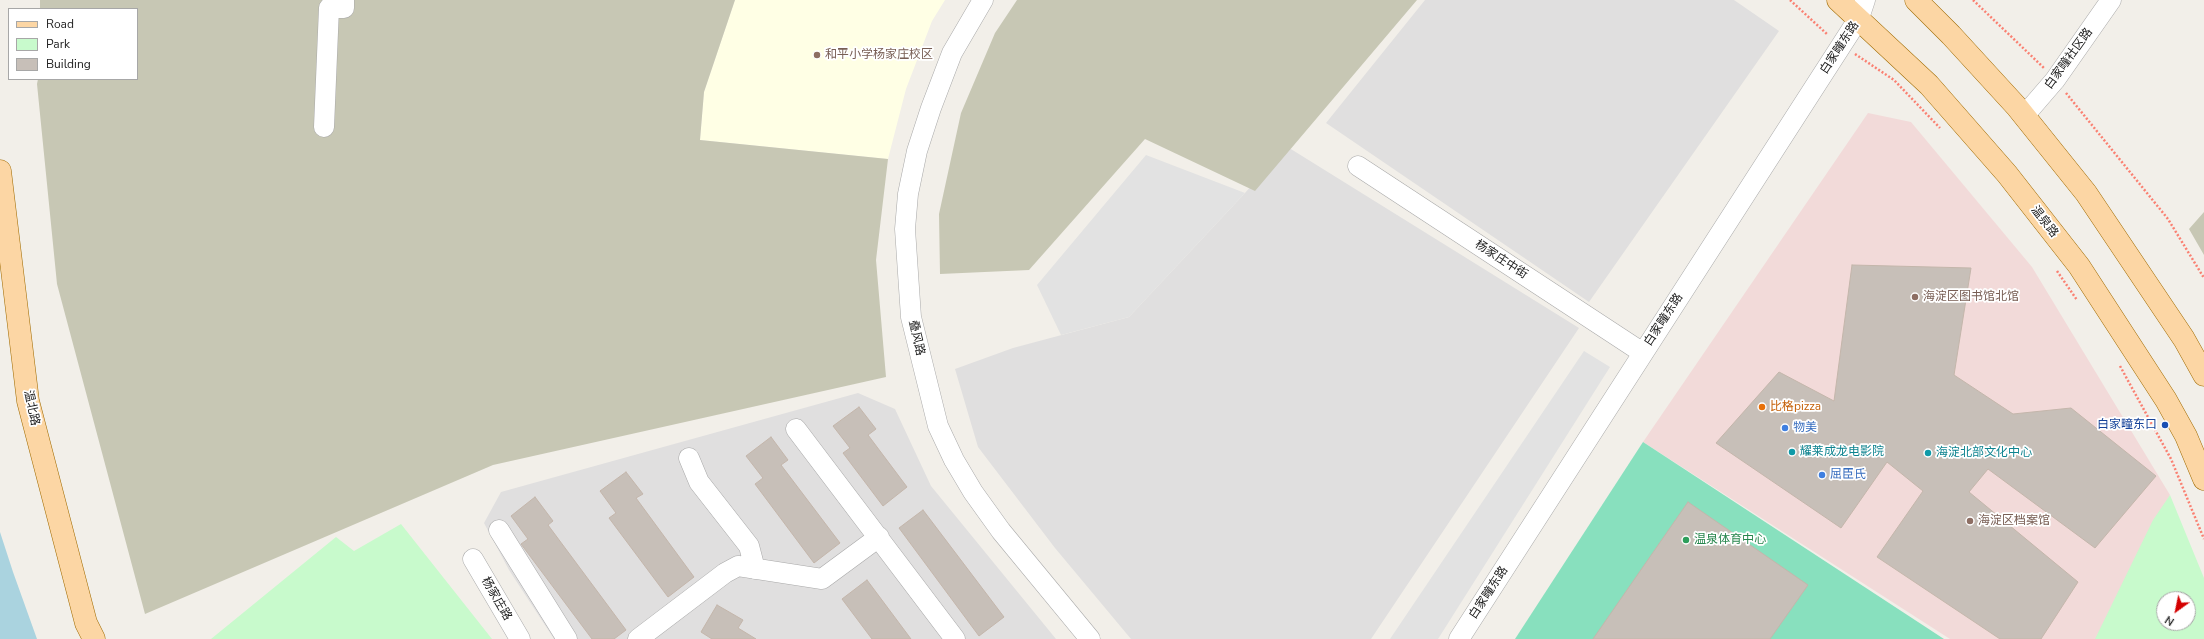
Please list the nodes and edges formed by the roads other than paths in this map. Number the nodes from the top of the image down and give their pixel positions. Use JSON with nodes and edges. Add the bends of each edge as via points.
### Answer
{"nodes":[{"id":1,"x":344,"y":0,"type":"edge"},
{"id":2,"x":983,"y":0,"type":"edge"},
{"id":3,"x":1838,"y":0,"type":"edge"},
{"id":4,"x":1916,"y":0,"type":"edge"},
{"id":5,"x":2111,"y":0,"type":"edge"},
{"id":6,"x":1862,"y":9,"type":"edge"},
{"id":7,"x":2024,"y":116,"type":"junction"},
{"id":8,"x":324,"y":127,"type":"dead end"},
{"id":9,"x":1358,"y":166,"type":"dead end"},
{"id":10,"x":0,"y":171,"type":"edge"},
{"id":11,"x":1643,"y":353,"type":"junction"},
{"id":12,"x":2204,"y":375,"type":"edge"},
{"id":13,"x":796,"y":429,"type":"dead end"},
{"id":14,"x":689,"y":458,"type":"dead end"},
{"id":15,"x":2204,"y":479,"type":"edge"},
{"id":16,"x":499,"y":530,"type":"dead end"},
{"id":17,"x":879,"y":537,"type":"junction"},
{"id":18,"x":473,"y":559,"type":"dead end"},
{"id":19,"x":755,"y":569,"type":"junction"},
{"id":20,"x":94,"y":639,"type":"edge"},
{"id":21,"x":520,"y":639,"type":"edge"},
{"id":22,"x":567,"y":639,"type":"edge"},
{"id":23,"x":638,"y":639,"type":"edge"},
{"id":24,"x":955,"y":639,"type":"edge"},
{"id":25,"x":1090,"y":639,"type":"edge"},
{"id":26,"x":1459,"y":639,"type":"edge"}],
"edges":[{"from":1,"to":8,"type":"street","via":[[344,8],[329,8]]},
{"from":2,"to":25,"type":"street","name":"叠风路","via":[[952,53],[930,108],[917,150],[908,194],[905,229],[911,317],[938,426],[954,460],[1001,531]]},
{"from":3,"to":6,"type":"main road","name":"温泉路"},
{"from":4,"to":7,"type":"main road"},
{"from":5,"to":7,"type":"street","name":"白家疃社区路","via":[[2055,80]]},
{"from":6,"to":11,"type":"street","name":"白家疃东路","via":[[1842,45]]},
{"from":6,"to":15,"type":"main road","name":"温泉路","via":[[2008,174],[2079,266],[2166,400],[2186,436]]},
{"from":7,"to":12,"type":"main road","via":[[2099,212],[2184,339]]},
{"from":9,"to":11,"type":"street","name":"杨家庄中街"},
{"from":10,"to":20,"type":"main road","name":"温北路","via":[[28,401],[86,624]]},
{"from":11,"to":26,"type":"street","name":"白家疃东路"},
{"from":13,"to":17,"type":"street"},
{"from":14,"to":19,"type":"street","via":[[699,482],[749,546]]},
{"from":16,"to":22,"type":"street"},
{"from":17,"to":19,"type":"street","via":[[822,579]]},
{"from":17,"to":24,"type":"street"},
{"from":18,"to":21,"type":"street","name":"杨家庄路"},
{"from":19,"to":23,"type":"street","via":[[738,566]]}]}
